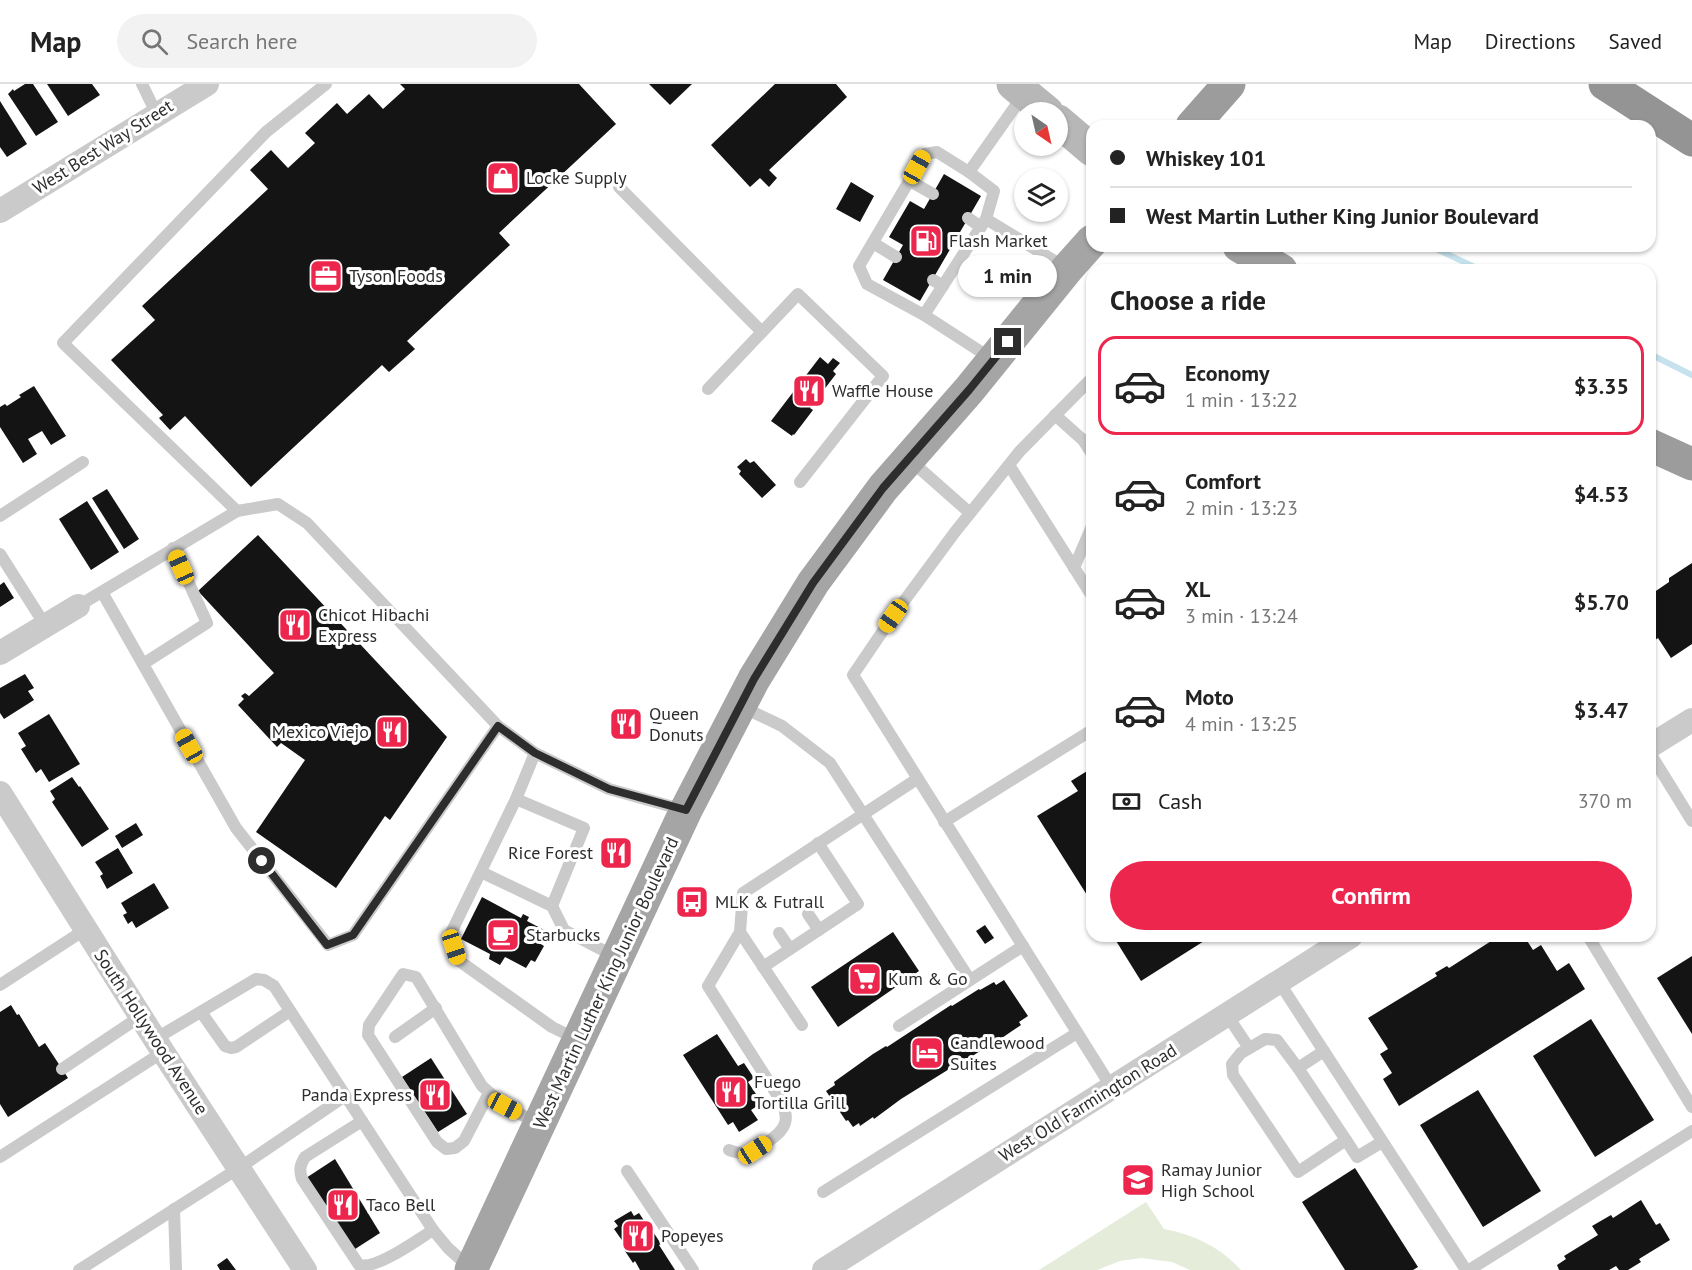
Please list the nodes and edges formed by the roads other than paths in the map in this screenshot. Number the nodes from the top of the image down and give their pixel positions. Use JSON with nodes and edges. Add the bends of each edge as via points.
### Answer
{"nodes":[{"id":1,"x":142,"y":84,"type":"edge"},
{"id":2,"x":207,"y":84,"type":"edge"},
{"id":3,"x":326,"y":84,"type":"edge"},
{"id":4,"x":1228,"y":84,"type":"edge"},
{"id":5,"x":1605,"y":84,"type":"edge"},
{"id":6,"x":1028,"y":97,"type":"edge"},
{"id":7,"x":156,"y":115,"type":"junction"},
{"id":8,"x":1197,"y":120,"type":"edge"},
{"id":9,"x":1068,"y":130,"type":"edge"},
{"id":10,"x":1692,"y":140,"type":"edge"},
{"id":11,"x":1086,"y":145,"type":"edge"},
{"id":12,"x":969,"y":172,"type":"junction"},
{"id":13,"x":910,"y":181,"type":"junction"},
{"id":14,"x":619,"y":187,"type":"dead end"},
{"id":15,"x":933,"y":194,"type":"dead end"},
{"id":16,"x":0,"y":211,"type":"edge"},
{"id":17,"x":969,"y":218,"type":"dead end"},
{"id":18,"x":983,"y":223,"type":"junction"},
{"id":19,"x":873,"y":243,"type":"junction"},
{"id":20,"x":1086,"y":247,"type":"edge"},
{"id":21,"x":1250,"y":252,"type":"edge"},
{"id":22,"x":896,"y":257,"type":"dead end"},
{"id":23,"x":1270,"y":264,"type":"edge"},
{"id":24,"x":1067,"y":268,"type":"junction"},
{"id":25,"x":924,"y":315,"type":"junction"},
{"id":26,"x":762,"y":332,"type":"junction"},
{"id":27,"x":994,"y":361,"type":"junction"},
{"id":28,"x":1086,"y":384,"type":"edge"},
{"id":29,"x":708,"y":389,"type":"dead end"},
{"id":30,"x":1054,"y":416,"type":"junction"},
{"id":31,"x":1086,"y":445,"type":"edge"},
{"id":32,"x":1656,"y":448,"type":"edge"},
{"id":33,"x":909,"y":459,"type":"junction"},
{"id":34,"x":83,"y":462,"type":"dead end"},
{"id":35,"x":1692,"y":464,"type":"edge"},
{"id":36,"x":1009,"y":465,"type":"junction"},
{"id":37,"x":800,"y":482,"type":"dead end"},
{"id":38,"x":237,"y":511,"type":"junction"},
{"id":39,"x":970,"y":513,"type":"junction"},
{"id":40,"x":0,"y":516,"type":"edge"},
{"id":41,"x":1086,"y":540,"type":"edge"},
{"id":42,"x":173,"y":548,"type":"junction"},
{"id":43,"x":0,"y":554,"type":"edge"},
{"id":44,"x":1074,"y":568,"type":"junction"},
{"id":45,"x":1086,"y":587,"type":"edge"},
{"id":46,"x":102,"y":591,"type":"junction"},
{"id":47,"x":78,"y":606,"type":"joint"},
{"id":48,"x":45,"y":626,"type":"junction"},
{"id":49,"x":0,"y":653,"type":"edge"},
{"id":50,"x":143,"y":664,"type":"junction"},
{"id":51,"x":740,"y":706,"type":"junction"},
{"id":52,"x":1692,"y":720,"type":"edge"},
{"id":53,"x":498,"y":726,"type":"junction"},
{"id":54,"x":1086,"y":734,"type":"edge"},
{"id":55,"x":1656,"y":742,"type":"edge"},
{"id":56,"x":535,"y":753,"type":"junction"},
{"id":57,"x":1656,"y":763,"type":"edge"},
{"id":58,"x":917,"y":779,"type":"junction"},
{"id":59,"x":0,"y":793,"type":"edge"},
{"id":60,"x":516,"y":799,"type":"junction"},
{"id":61,"x":686,"y":810,"type":"junction"},
{"id":62,"x":864,"y":814,"type":"junction"},
{"id":63,"x":1692,"y":821,"type":"edge"},
{"id":64,"x":944,"y":822,"type":"junction"},
{"id":65,"x":818,"y":843,"type":"junction"},
{"id":66,"x":481,"y":872,"type":"junction"},
{"id":67,"x":552,"y":906,"type":"junction"},
{"id":68,"x":808,"y":914,"type":"dead end"},
{"id":69,"x":86,"y":929,"type":"junction"},
{"id":70,"x":819,"y":930,"type":"junction"},
{"id":71,"x":740,"y":932,"type":"junction"},
{"id":72,"x":779,"y":933,"type":"dead end"},
{"id":73,"x":1342,"y":942,"type":"edge"},
{"id":74,"x":1591,"y":942,"type":"edge"},
{"id":75,"x":1023,"y":946,"type":"junction"},
{"id":76,"x":790,"y":949,"type":"junction"},
{"id":77,"x":618,"y":958,"type":"junction"},
{"id":78,"x":763,"y":967,"type":"junction"},
{"id":79,"x":970,"y":980,"type":"junction"},
{"id":80,"x":1279,"y":982,"type":"junction"},
{"id":81,"x":0,"y":985,"type":"edge"},
{"id":82,"x":436,"y":1008,"type":"junction"},
{"id":83,"x":290,"y":1011,"type":"junction"},
{"id":84,"x":201,"y":1012,"type":"junction"},
{"id":85,"x":1227,"y":1015,"type":"junction"},
{"id":86,"x":141,"y":1017,"type":"junction"},
{"id":87,"x":802,"y":1025,"type":"dead end"},
{"id":88,"x":899,"y":1026,"type":"dead end"},
{"id":89,"x":1077,"y":1033,"type":"junction"},
{"id":90,"x":395,"y":1037,"type":"dead end"},
{"id":91,"x":579,"y":1041,"type":"junction"},
{"id":92,"x":159,"y":1046,"type":"junction"},
{"id":93,"x":1249,"y":1048,"type":"junction"},
{"id":94,"x":1324,"y":1051,"type":"junction"},
{"id":95,"x":1298,"y":1068,"type":"junction"},
{"id":96,"x":62,"y":1069,"type":"dead end"},
{"id":97,"x":1112,"y":1088,"type":"junction"},
{"id":98,"x":489,"y":1093,"type":"junction"},
{"id":99,"x":345,"y":1096,"type":"junction"},
{"id":100,"x":1692,"y":1107,"type":"edge"},
{"id":101,"x":362,"y":1121,"type":"junction"},
{"id":102,"x":540,"y":1125,"type":"junction"},
{"id":103,"x":1692,"y":1131,"type":"edge"},
{"id":104,"x":1346,"y":1140,"type":"junction"},
{"id":105,"x":1382,"y":1142,"type":"junction"},
{"id":106,"x":729,"y":1150,"type":"dead end"},
{"id":107,"x":0,"y":1157,"type":"edge"},
{"id":108,"x":239,"y":1168,"type":"junction"},
{"id":109,"x":627,"y":1171,"type":"dead end"},
{"id":110,"x":823,"y":1192,"type":"dead end"},
{"id":111,"x":174,"y":1209,"type":"junction"},
{"id":112,"x":433,"y":1230,"type":"junction"},
{"id":113,"x":79,"y":1270,"type":"edge"},
{"id":114,"x":176,"y":1270,"type":"edge"},
{"id":115,"x":305,"y":1270,"type":"edge"},
{"id":116,"x":471,"y":1270,"type":"edge"},
{"id":117,"x":693,"y":1270,"type":"edge"},
{"id":118,"x":824,"y":1270,"type":"edge"},
{"id":119,"x":1468,"y":1270,"type":"edge"}],
"edges":[{"from":1,"to":7,"type":"lane"},
{"from":2,"to":7,"type":"street","name":"West Best Way Street"},
{"from":3,"to":38,"type":"lane","via":[[266,132],[63,343]]},
{"from":4,"to":8,"type":"highway"},
{"from":5,"to":10,"type":"highway"},
{"from":6,"to":12,"type":"lane"},
{"from":7,"to":16,"type":"street","name":"West Best Way Street"},
{"from":9,"to":11,"type":"main road"},
{"from":12,"to":13,"type":"lane","via":[[937,152],[925,154]]},
{"from":12,"to":18,"type":"lane","via":[[994,191]]},
{"from":13,"to":15,"type":"lane"},
{"from":13,"to":19,"type":"lane"},
{"from":14,"to":26,"type":"lane"},
{"from":17,"to":18,"type":"lane"},
{"from":18,"to":24,"type":"lane"},
{"from":18,"to":25,"type":"lane","via":[[938,283]]},
{"from":19,"to":22,"type":"lane"},
{"from":19,"to":25,"type":"lane","via":[[859,266],[867,284]]},
{"from":20,"to":24,"type":"main road","name":"West Martin Luther King Junior Boulevard"},
{"from":21,"to":23,"type":"highway"},
{"from":24,"to":27,"type":"main road","name":"West Martin Luther King Junior Boulevard"},
{"from":25,"to":27,"type":"lane"},
{"from":26,"to":29,"type":"lane"},
{"from":26,"to":37,"type":"lane","via":[[798,294],[883,376]]},
{"from":27,"to":33,"type":"main road","name":"West Martin Luther King Junior Boulevard"},
{"from":28,"to":30,"type":"lane"},
{"from":30,"to":31,"type":"lane"},
{"from":30,"to":36,"type":"lane"},
{"from":32,"to":35,"type":"highway"},
{"from":33,"to":39,"type":"lane"},
{"from":33,"to":51,"type":"main road","name":"West Martin Luther King Junior Boulevard","via":[[813,583]]},
{"from":34,"to":40,"type":"lane"},
{"from":36,"to":39,"type":"lane"},
{"from":36,"to":44,"type":"lane"},
{"from":38,"to":42,"type":"lane"},
{"from":38,"to":53,"type":"lane","via":[[278,504],[307,523]]},
{"from":39,"to":58,"type":"lane","via":[[853,675]]},
{"from":41,"to":44,"type":"lane"},
{"from":42,"to":46,"type":"lane"},
{"from":42,"to":50,"type":"lane","via":[[207,623]]},
{"from":43,"to":48,"type":"lane"},
{"from":44,"to":45,"type":"lane"},
{"from":46,"to":47,"type":"lane"},
{"from":46,"to":50,"type":"lane"},
{"from":47,"to":48,"type":"street"},
{"from":48,"to":49,"type":"street"},
{"from":50,"to":53,"type":"lane","via":[[236,828],[327,945],[353,935]]},
{"from":51,"to":61,"type":"main road","name":"West Martin Luther King Junior Boulevard"},
{"from":51,"to":62,"type":"lane","via":[[782,726],[830,763]]},
{"from":52,"to":55,"type":"street"},
{"from":53,"to":56,"type":"lane"},
{"from":54,"to":64,"type":"lane"},
{"from":56,"to":60,"type":"lane"},
{"from":56,"to":61,"type":"lane","via":[[609,789]]},
{"from":57,"to":63,"type":"lane"},
{"from":58,"to":62,"type":"lane"},
{"from":58,"to":64,"type":"lane"},
{"from":59,"to":69,"type":"street","name":"South Hollywood Avenue"},
{"from":60,"to":66,"type":"lane"},
{"from":60,"to":67,"type":"lane","via":[[584,828]]},
{"from":61,"to":77,"type":"main road","name":"West Martin Luther King Junior Boulevard"},
{"from":62,"to":65,"type":"lane"},
{"from":62,"to":79,"type":"lane"},
{"from":64,"to":75,"type":"lane"},
{"from":65,"to":70,"type":"lane","via":[[858,904]]},
{"from":65,"to":71,"type":"lane","via":[[753,892],[743,893]]},
{"from":66,"to":67,"type":"lane"},
{"from":66,"to":91,"type":"lane","via":[[450,934],[458,960]]},
{"from":67,"to":77,"type":"lane","via":[[564,930]]},
{"from":68,"to":70,"type":"lane"},
{"from":69,"to":81,"type":"lane"},
{"from":69,"to":86,"type":"street","name":"South Hollywood Avenue"},
{"from":70,"to":76,"type":"lane"},
{"from":71,"to":78,"type":"lane"},
{"from":71,"to":106,"type":"lane","via":[[708,986],[786,1113],[781,1132],[755,1150]]},
{"from":72,"to":76,"type":"lane"},
{"from":73,"to":80,"type":"street","name":"West Old Farmington Road"},
{"from":74,"to":100,"type":"lane"},
{"from":75,"to":79,"type":"lane"},
{"from":75,"to":89,"type":"lane"},
{"from":76,"to":78,"type":"lane"},
{"from":77,"to":91,"type":"main road","name":"West Martin Luther King Junior Boulevard"},
{"from":78,"to":87,"type":"lane"},
{"from":79,"to":88,"type":"lane"},
{"from":80,"to":85,"type":"street","name":"West Old Farmington Road"},
{"from":80,"to":94,"type":"lane"},
{"from":82,"to":90,"type":"lane"},
{"from":82,"to":98,"type":"lane"},
{"from":82,"to":98,"type":"lane","via":[[416,977],[403,974],[369,1025],[368,1035],[437,1142],[446,1149],[455,1149],[464,1141]]},
{"from":83,"to":84,"type":"lane","via":[[274,986],[256,979]]},
{"from":83,"to":84,"type":"lane","via":[[231,1048],[225,1046]]},
{"from":83,"to":99,"type":"lane"},
{"from":84,"to":92,"type":"lane"},
{"from":85,"to":93,"type":"lane"},
{"from":85,"to":97,"type":"street","name":"West Old Farmington Road"},
{"from":86,"to":92,"type":"street","name":"South Hollywood Avenue"},
{"from":86,"to":96,"type":"lane"},
{"from":89,"to":97,"type":"lane"},
{"from":89,"to":110,"type":"lane"},
{"from":91,"to":102,"type":"main road","name":"West Martin Luther King Junior Boulevard"},
{"from":92,"to":107,"type":"lane"},
{"from":92,"to":108,"type":"street","name":"South Hollywood Avenue"},
{"from":93,"to":95,"type":"lane","via":[[1265,1039],[1277,1040]]},
{"from":93,"to":104,"type":"lane","via":[[1232,1064],[1233,1075],[1298,1172]]},
{"from":94,"to":95,"type":"lane"},
{"from":94,"to":105,"type":"lane"},
{"from":95,"to":104,"type":"lane"},
{"from":97,"to":118,"type":"street","name":"West Old Farmington Road"},
{"from":98,"to":102,"type":"lane"},
{"from":99,"to":101,"type":"lane"},
{"from":99,"to":108,"type":"lane"},
{"from":101,"to":112,"type":"lane"},
{"from":101,"to":112,"type":"lane","via":[[305,1157],[299,1171],[302,1179],[364,1268],[379,1264]]},
{"from":102,"to":116,"type":"main road","name":"West Martin Luther King Junior Boulevard"},
{"from":103,"to":119,"type":"lane"},
{"from":104,"to":105,"type":"lane","via":[[1357,1157]]},
{"from":105,"to":119,"type":"lane"},
{"from":108,"to":111,"type":"lane"},
{"from":108,"to":115,"type":"street","name":"South Hollywood Avenue"},
{"from":109,"to":117,"type":"lane"},
{"from":111,"to":113,"type":"lane"},
{"from":111,"to":114,"type":"lane"},
{"from":112,"to":116,"type":"lane"}]}
